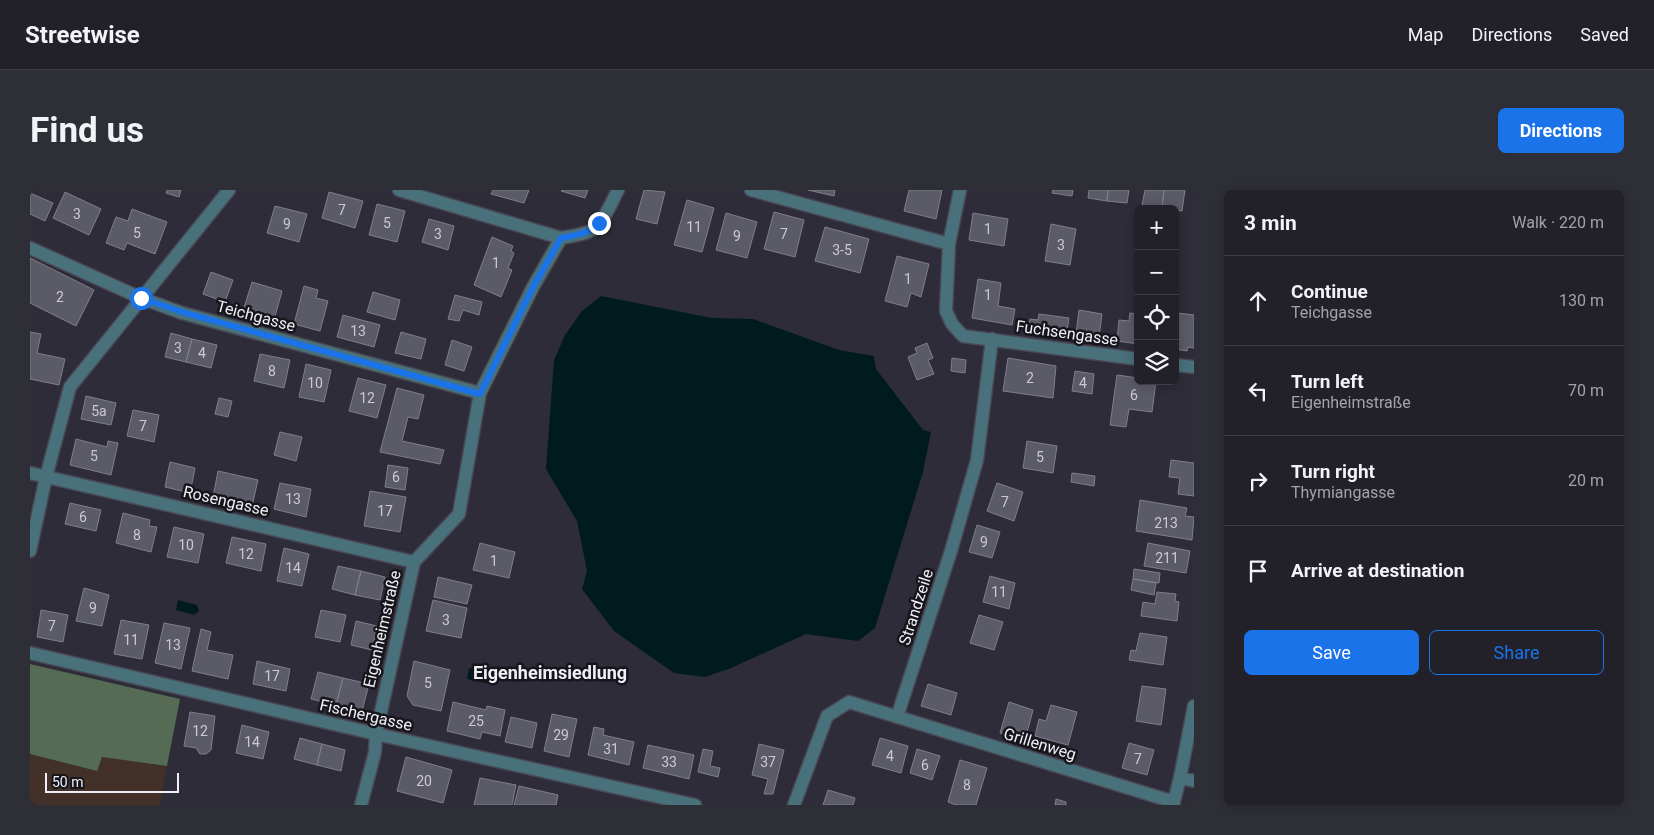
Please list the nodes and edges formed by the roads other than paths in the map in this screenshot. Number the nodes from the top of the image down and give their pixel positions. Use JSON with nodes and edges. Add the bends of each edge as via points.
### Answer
{"nodes":[{"id":1,"x":228,"y":190,"type":"edge"},
{"id":2,"x":399,"y":190,"type":"edge"},
{"id":3,"x":618,"y":190,"type":"edge"},
{"id":4,"x":751,"y":190,"type":"edge"},
{"id":5,"x":960,"y":190,"type":"edge"},
{"id":6,"x":561,"y":238,"type":"junction"},
{"id":7,"x":949,"y":244,"type":"junction"},
{"id":8,"x":30,"y":248,"type":"edge"},
{"id":9,"x":141,"y":298,"type":"junction"},
{"id":10,"x":992,"y":339,"type":"junction"},
{"id":11,"x":1134,"y":358,"type":"edge"},
{"id":12,"x":1179,"y":365,"type":"edge"},
{"id":13,"x":1194,"y":367,"type":"edge"},
{"id":14,"x":480,"y":394,"type":"junction"},
{"id":15,"x":30,"y":472,"type":"edge"},
{"id":16,"x":46,"y":476,"type":"junction"},
{"id":17,"x":30,"y":551,"type":"edge"},
{"id":18,"x":414,"y":562,"type":"junction"},
{"id":19,"x":30,"y":653,"type":"edge"},
{"id":20,"x":1194,"y":706,"type":"edge"},
{"id":21,"x":897,"y":717,"type":"junction"},
{"id":22,"x":376,"y":734,"type":"junction"},
{"id":23,"x":1180,"y":778,"type":"junction"},
{"id":24,"x":1194,"y":781,"type":"edge"},
{"id":25,"x":1173,"y":804,"type":"edge"},
{"id":26,"x":361,"y":805,"type":"edge"},
{"id":27,"x":695,"y":805,"type":"edge"},
{"id":28,"x":794,"y":805,"type":"edge"}],
"edges":[{"from":1,"to":9,"type":"street"},
{"from":2,"to":6,"type":"street"},
{"from":3,"to":6,"type":"street","via":[[594,229]]},
{"from":4,"to":7,"type":"street"},
{"from":5,"to":7,"type":"street","name":"Fuchsengasse"},
{"from":6,"to":14,"type":"street","name":"Eigenheimstraße"},
{"from":7,"to":10,"type":"street","name":"Fuchsengasse","via":[[946,311],[963,336]]},
{"from":8,"to":9,"type":"street","name":"Teichgasse"},
{"from":9,"to":14,"type":"street","name":"Teichgasse"},
{"from":9,"to":16,"type":"street","via":[[70,387]]},
{"from":10,"to":11,"type":"street","name":"Fuchsengasse"},
{"from":10,"to":21,"type":"street","name":"Strandzeile","via":[[977,460],[952,551]]},
{"from":12,"to":13,"type":"street"},
{"from":14,"to":18,"type":"street","name":"Eigenheimstraße","via":[[459,514]]},
{"from":15,"to":16,"type":"street","name":"Rosengasse"},
{"from":16,"to":17,"type":"street"},
{"from":16,"to":18,"type":"street","name":"Rosengasse"},
{"from":18,"to":22,"type":"street","name":"Eigenheimstraße"},
{"from":19,"to":22,"type":"street","name":"Fischergasse"},
{"from":20,"to":23,"type":"street"},
{"from":21,"to":25,"type":"street","name":"Grillenweg"},
{"from":21,"to":28,"type":"street","via":[[849,702],[827,716]]},
{"from":22,"to":26,"type":"street","name":"Eigenheimstraße","via":[[375,752]]},
{"from":22,"to":27,"type":"street","name":"Fischergasse"},
{"from":23,"to":24,"type":"street"},
{"from":23,"to":25,"type":"street"}]}
